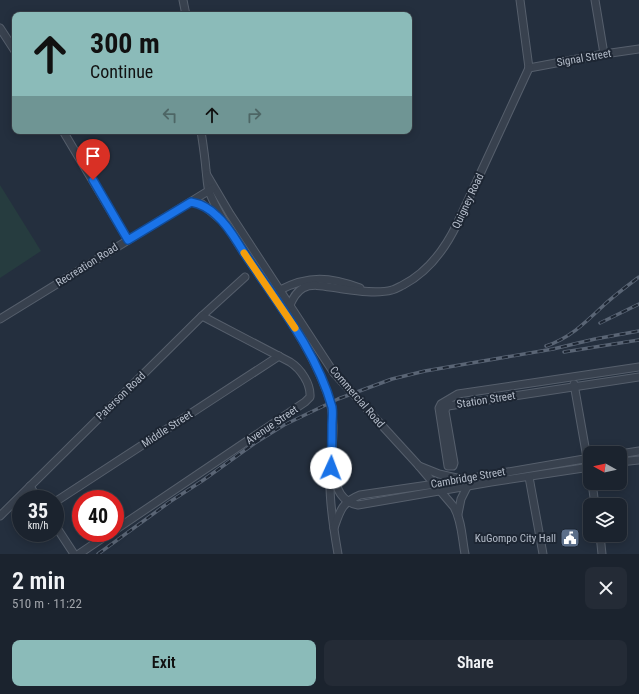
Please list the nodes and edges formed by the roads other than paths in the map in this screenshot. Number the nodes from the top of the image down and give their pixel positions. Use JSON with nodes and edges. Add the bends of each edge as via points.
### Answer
{"nodes":[{"id":1,"x":183,"y":0,"type":"edge"},
{"id":2,"x":520,"y":0,"type":"edge"},
{"id":3,"x":595,"y":0,"type":"edge"},
{"id":4,"x":185,"y":12,"type":"edge"},
{"id":5,"x":0,"y":28,"type":"edge"},
{"id":6,"x":12,"y":45,"type":"edge"},
{"id":7,"x":639,"y":49,"type":"edge"},
{"id":8,"x":604,"y":54,"type":"junction"},
{"id":9,"x":529,"y":68,"type":"junction"},
{"id":10,"x":65,"y":134,"type":"edge"},
{"id":11,"x":201,"y":134,"type":"edge"},
{"id":12,"x":212,"y":189,"type":"junction"},
{"id":13,"x":191,"y":202,"type":"junction"},
{"id":14,"x":228,"y":227,"type":"junction"},
{"id":15,"x":128,"y":240,"type":"junction"},
{"id":16,"x":245,"y":277,"type":"dead end"},
{"id":17,"x":280,"y":290,"type":"junction"},
{"id":18,"x":366,"y":291,"type":"junction"},
{"id":19,"x":290,"y":305,"type":"junction"},
{"id":20,"x":202,"y":316,"type":"junction"},
{"id":21,"x":0,"y":319,"type":"edge"},
{"id":22,"x":279,"y":356,"type":"junction"},
{"id":23,"x":639,"y":367,"type":"edge"},
{"id":24,"x":639,"y":377,"type":"edge"},
{"id":25,"x":573,"y":378,"type":"junction"},
{"id":26,"x":574,"y":387,"type":"junction"},
{"id":27,"x":586,"y":446,"type":"edge"},
{"id":28,"x":639,"y":451,"type":"edge"},
{"id":29,"x":627,"y":453,"type":"edge"},
{"id":30,"x":583,"y":459,"type":"edge"},
{"id":31,"x":639,"y":460,"type":"edge"},
{"id":32,"x":627,"y":461,"type":"edge"},
{"id":33,"x":419,"y":466,"type":"junction"},
{"id":34,"x":331,"y":468,"type":"junction"},
{"id":35,"x":583,"y":469,"type":"edge"},
{"id":36,"x":529,"y":477,"type":"junction"},
{"id":37,"x":466,"y":483,"type":"junction"},
{"id":38,"x":434,"y":484,"type":"junction"},
{"id":39,"x":30,"y":486,"type":"junction"},
{"id":40,"x":32,"y":490,"type":"edge"},
{"id":41,"x":439,"y":491,"type":"junction"},
{"id":42,"x":64,"y":496,"type":"edge"},
{"id":43,"x":348,"y":502,"type":"junction"},
{"id":44,"x":458,"y":514,"type":"junction"},
{"id":45,"x":0,"y":516,"type":"edge"},
{"id":46,"x":124,"y":524,"type":"edge"},
{"id":47,"x":333,"y":530,"type":"junction"},
{"id":48,"x":64,"y":539,"type":"edge"},
{"id":49,"x":97,"y":542,"type":"edge"},
{"id":50,"x":601,"y":542,"type":"edge"},
{"id":51,"x":74,"y":554,"type":"edge"},
{"id":52,"x":79,"y":554,"type":"edge"},
{"id":53,"x":338,"y":554,"type":"edge"},
{"id":54,"x":465,"y":554,"type":"edge"},
{"id":55,"x":542,"y":554,"type":"edge"},
{"id":56,"x":602,"y":554,"type":"edge"}],
"edges":[{"from":1,"to":4,"type":"street"},
{"from":2,"to":9,"type":"street"},
{"from":3,"to":8,"type":"street"},
{"from":5,"to":6,"type":"street"},
{"from":7,"to":8,"type":"street","name":"Signal Street"},
{"from":8,"to":9,"type":"street","name":"Signal Street"},
{"from":9,"to":18,"type":"street","name":"Quigney Road","via":[[445,246],[411,281],[393,290]]},
{"from":10,"to":15,"type":"street"},
{"from":11,"to":12,"type":"street","name":"Commercial Road","via":[[207,175]]},
{"from":12,"to":13,"type":"street","name":"Recreation Road"},
{"from":12,"to":14,"type":"street","name":"Commercial Road"},
{"from":12,"to":17,"type":"street","name":"Commercial Road"},
{"from":13,"to":14,"type":"street","via":[[207,207]]},
{"from":13,"to":15,"type":"street","name":"Recreation Road"},
{"from":14,"to":34,"type":"street","name":"Commercial Road","via":[[298,334],[328,394],[332,410]]},
{"from":15,"to":21,"type":"street","name":"Recreation Road"},
{"from":16,"to":20,"type":"street","name":"Paterson Road"},
{"from":17,"to":18,"type":"street","name":"Quigney Road","via":[[309,279],[340,282]]},
{"from":17,"to":19,"type":"street","name":"Commercial Road"},
{"from":18,"to":19,"type":"street","name":"Quigney Road","via":[[304,287],[295,295]]},
{"from":19,"to":33,"type":"street","name":"Commercial Road","via":[[334,373]]},
{"from":20,"to":22,"type":"street","name":"Avenue Street"},
{"from":20,"to":39,"type":"street","name":"Paterson Road"},
{"from":22,"to":42,"type":"street","name":"Middle Street"},
{"from":22,"to":46,"type":"street","name":"Avenue Street","via":[[297,367],[302,374],[309,388],[308,400]]},
{"from":23,"to":25,"type":"street","name":"Station Street"},
{"from":24,"to":26,"type":"street","name":"Station Street"},
{"from":25,"to":26,"type":"street"},
{"from":25,"to":26,"type":"street","name":"Station Street","via":[[460,394],[442,403],[439,408],[448,466],[454,464],[445,411],[447,407]]},
{"from":26,"to":27,"type":"street"},
{"from":28,"to":29,"type":"street"},
{"from":30,"to":37,"type":"street","name":"Cambridge Street"},
{"from":31,"to":32,"type":"street"},
{"from":33,"to":37,"type":"street"},
{"from":33,"to":38,"type":"street","name":"Commercial Road"},
{"from":34,"to":43,"type":"street","via":[[339,492]]},
{"from":34,"to":47,"type":"street","name":"Commercial Road"},
{"from":35,"to":36,"type":"street","name":"Cambridge Street"},
{"from":36,"to":37,"type":"street","name":"Cambridge Street"},
{"from":36,"to":55,"type":"street"},
{"from":37,"to":38,"type":"street","name":"Cambridge Street"},
{"from":37,"to":41,"type":"street","name":"Cambridge Street"},
{"from":37,"to":44,"type":"street"},
{"from":38,"to":41,"type":"street","name":"Commercial Road"},
{"from":38,"to":43,"type":"street","name":"Cambridge Street","via":[[360,495]]},
{"from":39,"to":40,"type":"street"},
{"from":39,"to":45,"type":"street","name":"Paterson Road"},
{"from":41,"to":43,"type":"street","name":"Cambridge Street","via":[[365,505]]},
{"from":41,"to":44,"type":"street","name":"Commercial Road"},
{"from":43,"to":47,"type":"street","via":[[343,507]]},
{"from":44,"to":54,"type":"street"},
{"from":47,"to":53,"type":"street","name":"Commercial Road"},
{"from":48,"to":51,"type":"street"},
{"from":49,"to":52,"type":"street"},
{"from":50,"to":56,"type":"street"}]}
